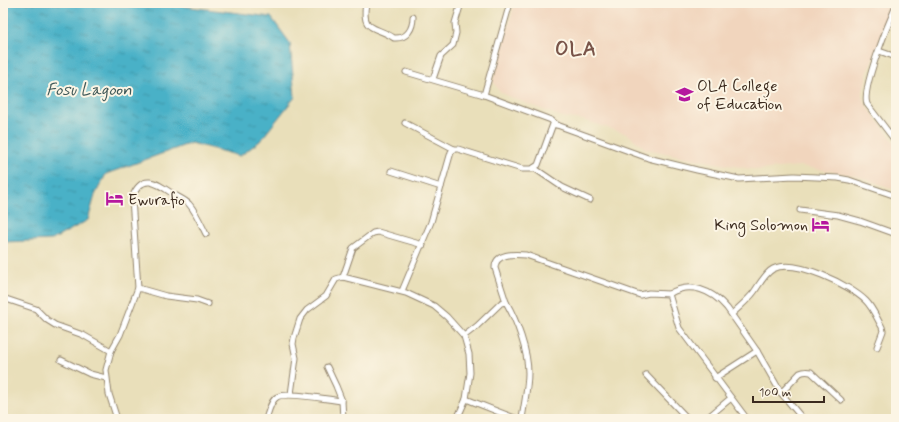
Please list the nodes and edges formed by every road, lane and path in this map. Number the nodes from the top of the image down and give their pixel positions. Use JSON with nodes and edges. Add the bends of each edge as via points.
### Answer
{"nodes":[{"id":1,"x":366,"y":3,"type":"edge"},
{"id":2,"x":461,"y":3,"type":"edge"},
{"id":3,"x":510,"y":3,"type":"edge"},
{"id":4,"x":896,"y":6,"type":"edge"},
{"id":5,"x":895,"y":13,"type":"edge"},
{"id":6,"x":413,"y":17,"type":"dead end"},
{"id":7,"x":879,"y":51,"type":"junction"},
{"id":8,"x":896,"y":57,"type":"edge"},
{"id":9,"x":406,"y":72,"type":"dead end"},
{"id":10,"x":433,"y":80,"type":"junction"},
{"id":11,"x":484,"y":95,"type":"junction"},
{"id":12,"x":404,"y":123,"type":"dead end"},
{"id":13,"x":557,"y":125,"type":"junction"},
{"id":14,"x":896,"y":142,"type":"edge"},
{"id":15,"x":454,"y":149,"type":"junction"},
{"id":16,"x":534,"y":168,"type":"junction"},
{"id":17,"x":391,"y":171,"type":"dead end"},
{"id":18,"x":441,"y":187,"type":"junction"},
{"id":19,"x":896,"y":196,"type":"edge"},
{"id":20,"x":590,"y":200,"type":"dead end"},
{"id":21,"x":800,"y":210,"type":"dead end"},
{"id":22,"x":206,"y":234,"type":"dead end"},
{"id":23,"x":896,"y":234,"type":"edge"},
{"id":24,"x":423,"y":245,"type":"junction"},
{"id":25,"x":343,"y":277,"type":"junction"},
{"id":26,"x":138,"y":288,"type":"junction"},
{"id":27,"x":402,"y":291,"type":"junction"},
{"id":28,"x":669,"y":294,"type":"junction"},
{"id":29,"x":3,"y":298,"type":"edge"},
{"id":30,"x":506,"y":302,"type":"junction"},
{"id":31,"x":208,"y":304,"type":"dead end"},
{"id":32,"x":732,"y":314,"type":"junction"},
{"id":33,"x":464,"y":336,"type":"junction"},
{"id":34,"x":877,"y":347,"type":"dead end"},
{"id":35,"x":111,"y":351,"type":"junction"},
{"id":36,"x":757,"y":351,"type":"junction"},
{"id":37,"x":61,"y":360,"type":"dead end"},
{"id":38,"x":327,"y":367,"type":"dead end"},
{"id":39,"x":646,"y":375,"type":"dead end"},
{"id":40,"x":106,"y":378,"type":"junction"},
{"id":41,"x":715,"y":378,"type":"junction"},
{"id":42,"x":781,"y":393,"type":"junction"},
{"id":43,"x":291,"y":394,"type":"junction"},
{"id":44,"x":731,"y":398,"type":"junction"},
{"id":45,"x":466,"y":399,"type":"junction"},
{"id":46,"x":841,"y":400,"type":"dead end"},
{"id":47,"x":342,"y":401,"type":"junction"},
{"id":48,"x":118,"y":419,"type":"edge"},
{"id":49,"x":266,"y":419,"type":"edge"},
{"id":50,"x":343,"y":419,"type":"edge"},
{"id":51,"x":457,"y":419,"type":"edge"},
{"id":52,"x":517,"y":419,"type":"edge"},
{"id":53,"x":522,"y":419,"type":"edge"},
{"id":54,"x":688,"y":419,"type":"edge"},
{"id":55,"x":706,"y":419,"type":"edge"},
{"id":56,"x":747,"y":419,"type":"edge"},
{"id":57,"x":803,"y":419,"type":"edge"}],
"edges":[{"from":1,"to":6,"type":"street","via":[[367,24],[394,38],[408,33],[413,24]]},
{"from":2,"to":10,"type":"street","via":[[455,23],[453,45],[441,56]]},
{"from":3,"to":11,"type":"street"},
{"from":4,"to":5,"type":"street"},
{"from":5,"to":7,"type":"street"},
{"from":7,"to":8,"type":"street"},
{"from":7,"to":14,"type":"street","via":[[865,100]]},
{"from":9,"to":10,"type":"street"},
{"from":10,"to":11,"type":"street"},
{"from":11,"to":13,"type":"street","via":[[551,120]]},
{"from":12,"to":15,"type":"street"},
{"from":13,"to":16,"type":"street","via":[[553,124],[538,165]]},
{"from":13,"to":19,"type":"street","via":[[648,158],[739,179],[794,176],[838,178]]},
{"from":15,"to":16,"type":"street","via":[[522,169]]},
{"from":15,"to":18,"type":"street"},
{"from":16,"to":20,"type":"street","via":[[562,187]]},
{"from":17,"to":18,"type":"street"},
{"from":18,"to":24,"type":"street"},
{"from":21,"to":23,"type":"street","via":[[838,215]]},
{"from":22,"to":26,"type":"street","via":[[188,204],[157,183],[150,181],[136,189],[132,198]]},
{"from":24,"to":25,"type":"street","via":[[378,232],[373,233],[353,248]]},
{"from":24,"to":27,"type":"street"},
{"from":25,"to":27,"type":"street"},
{"from":25,"to":43,"type":"street","via":[[336,279],[326,296],[307,310],[300,319],[293,344],[296,358]]},
{"from":26,"to":31,"type":"street"},
{"from":26,"to":35,"type":"street"},
{"from":27,"to":33,"type":"street","via":[[434,306]]},
{"from":28,"to":30,"type":"street","via":[[640,296],[517,254],[498,258],[495,263]]},
{"from":28,"to":32,"type":"street","via":[[680,289],[698,288],[723,303]]},
{"from":28,"to":41,"type":"street","via":[[679,328]]},
{"from":29,"to":35,"type":"street","via":[[36,309],[55,325],[83,335]]},
{"from":30,"to":33,"type":"street","via":[[501,303]]},
{"from":30,"to":53,"type":"street","via":[[518,329],[528,372]]},
{"from":32,"to":34,"type":"street","via":[[770,271],[779,267],[806,270],[822,274],[866,301],[883,331]]},
{"from":32,"to":36,"type":"street"},
{"from":33,"to":45,"type":"street","via":[[469,354],[470,373]]},
{"from":35,"to":40,"type":"street"},
{"from":36,"to":41,"type":"street"},
{"from":36,"to":42,"type":"street"},
{"from":37,"to":40,"type":"street","via":[[90,374]]},
{"from":38,"to":47,"type":"street"},
{"from":39,"to":54,"type":"street"},
{"from":40,"to":48,"type":"street"},
{"from":41,"to":44,"type":"street"},
{"from":42,"to":46,"type":"street","via":[[800,373],[808,371]]},
{"from":42,"to":57,"type":"street"},
{"from":43,"to":47,"type":"street"},
{"from":43,"to":49,"type":"street","via":[[277,397],[273,401]]},
{"from":44,"to":55,"type":"street"},
{"from":44,"to":56,"type":"street"},
{"from":45,"to":51,"type":"street"},
{"from":45,"to":52,"type":"street"},
{"from":47,"to":50,"type":"street"}]}
